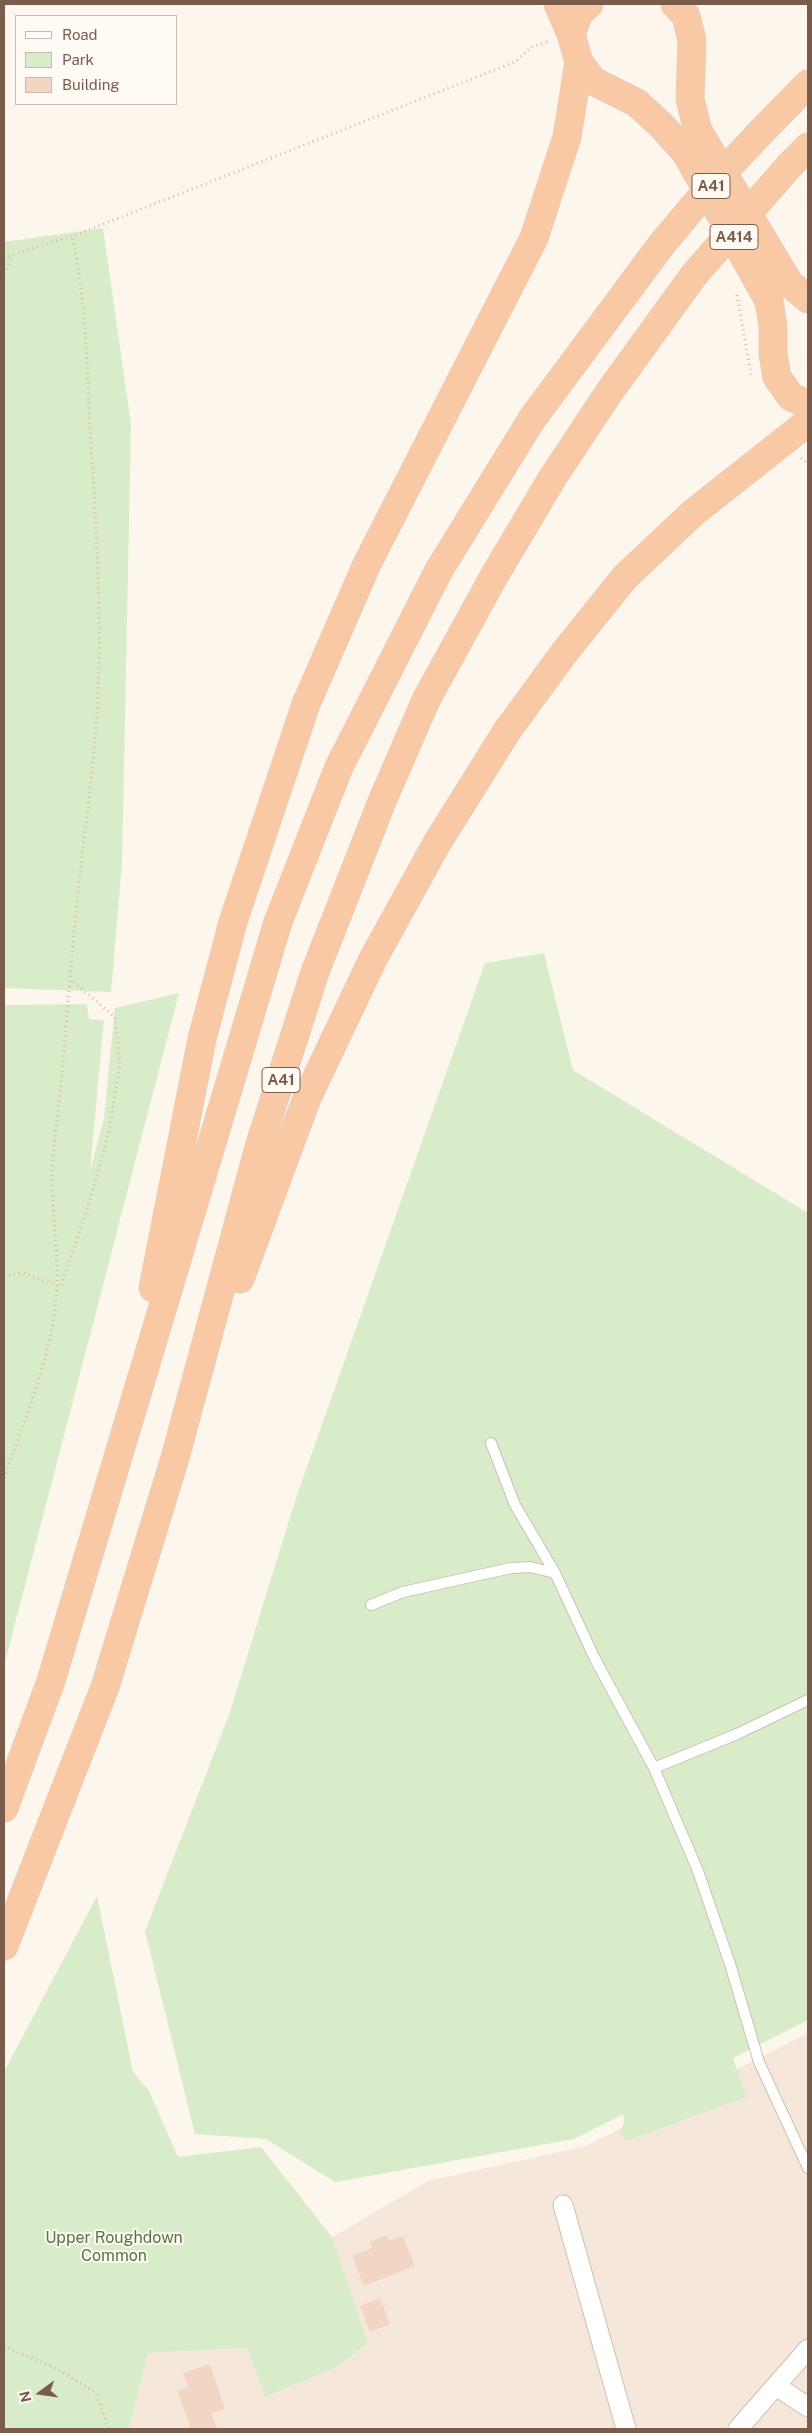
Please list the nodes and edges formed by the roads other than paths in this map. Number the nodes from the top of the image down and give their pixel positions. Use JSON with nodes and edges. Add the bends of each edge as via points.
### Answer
{"nodes":[{"id":1,"x":558,"y":4,"type":"edge"},
{"id":2,"x":589,"y":4,"type":"edge"},
{"id":3,"x":675,"y":4,"type":"edge"},
{"id":4,"x":563,"y":37,"type":"junction"},
{"id":5,"x":579,"y":62,"type":"junction"},
{"id":6,"x":808,"y":84,"type":"edge"},
{"id":7,"x":799,"y":156,"type":"edge"},
{"id":8,"x":808,"y":299,"type":"edge"},
{"id":9,"x":808,"y":404,"type":"edge"},
{"id":10,"x":808,"y":422,"type":"edge"},
{"id":11,"x":150,"y":1347,"type":"junction"},
{"id":12,"x":202,"y":1356,"type":"junction"},
{"id":13,"x":491,"y":1443,"type":"dead end"},
{"id":14,"x":555,"y":1573,"type":"junction"},
{"id":15,"x":371,"y":1605,"type":"dead end"},
{"id":16,"x":808,"y":1700,"type":"edge"},
{"id":17,"x":654,"y":1768,"type":"junction"},
{"id":18,"x":4,"y":1808,"type":"edge"},
{"id":19,"x":4,"y":1946,"type":"edge"},
{"id":20,"x":808,"y":2168,"type":"edge"},
{"id":21,"x":563,"y":2205,"type":"dead end"},
{"id":22,"x":808,"y":2349,"type":"edge"},
{"id":23,"x":776,"y":2386,"type":"junction"},
{"id":24,"x":808,"y":2407,"type":"edge"},
{"id":25,"x":626,"y":2429,"type":"edge"},
{"id":26,"x":738,"y":2429,"type":"edge"}],
"edges":[{"from":1,"to":4,"type":"highway","number":"A414"},
{"from":2,"to":4,"type":"highway"},
{"from":3,"to":8,"type":"highway","number":"A414","via":[[686,16],[692,40],[690,99],[698,131],[789,283]]},
{"from":4,"to":5,"type":"highway","number":"A414"},
{"from":5,"to":9,"type":"highway","number":"A414","via":[[593,82],[637,103],[686,152],[769,300],[777,378],[791,397]]},
{"from":5,"to":11,"type":"highway","via":[[567,137],[534,238],[367,564],[296,732],[233,922],[202,1039],[153,1281]]},
{"from":6,"to":11,"type":"highway","number":"A41","bridge":true,"via":[[714,182],[662,244],[532,419],[439,570],[339,767],[278,922]]},
{"from":7,"to":12,"type":"highway","number":"A41","bridge":true,"via":[[694,275],[610,391],[553,477],[426,700],[315,972],[259,1147]]},
{"from":10,"to":12,"type":"highway","via":[[692,513],[625,576],[507,731],[437,843],[372,958],[307,1098],[237,1286]]},
{"from":11,"to":18,"type":"highway","number":"A41","via":[[51,1680]]},
{"from":12,"to":19,"type":"highway","number":"A41","via":[[176,1458],[105,1687]]},
{"from":13,"to":14,"type":"lane","via":[[515,1505]]},
{"from":14,"to":15,"type":"lane","via":[[530,1567],[511,1568],[404,1592]]},
{"from":14,"to":17,"type":"lane","via":[[595,1659]]},
{"from":16,"to":17,"type":"lane"},
{"from":17,"to":20,"type":"lane","via":[[698,1872],[759,2062]]},
{"from":21,"to":25,"type":"street"},
{"from":22,"to":23,"type":"street"},
{"from":23,"to":24,"type":"street"},
{"from":23,"to":26,"type":"street"}]}
